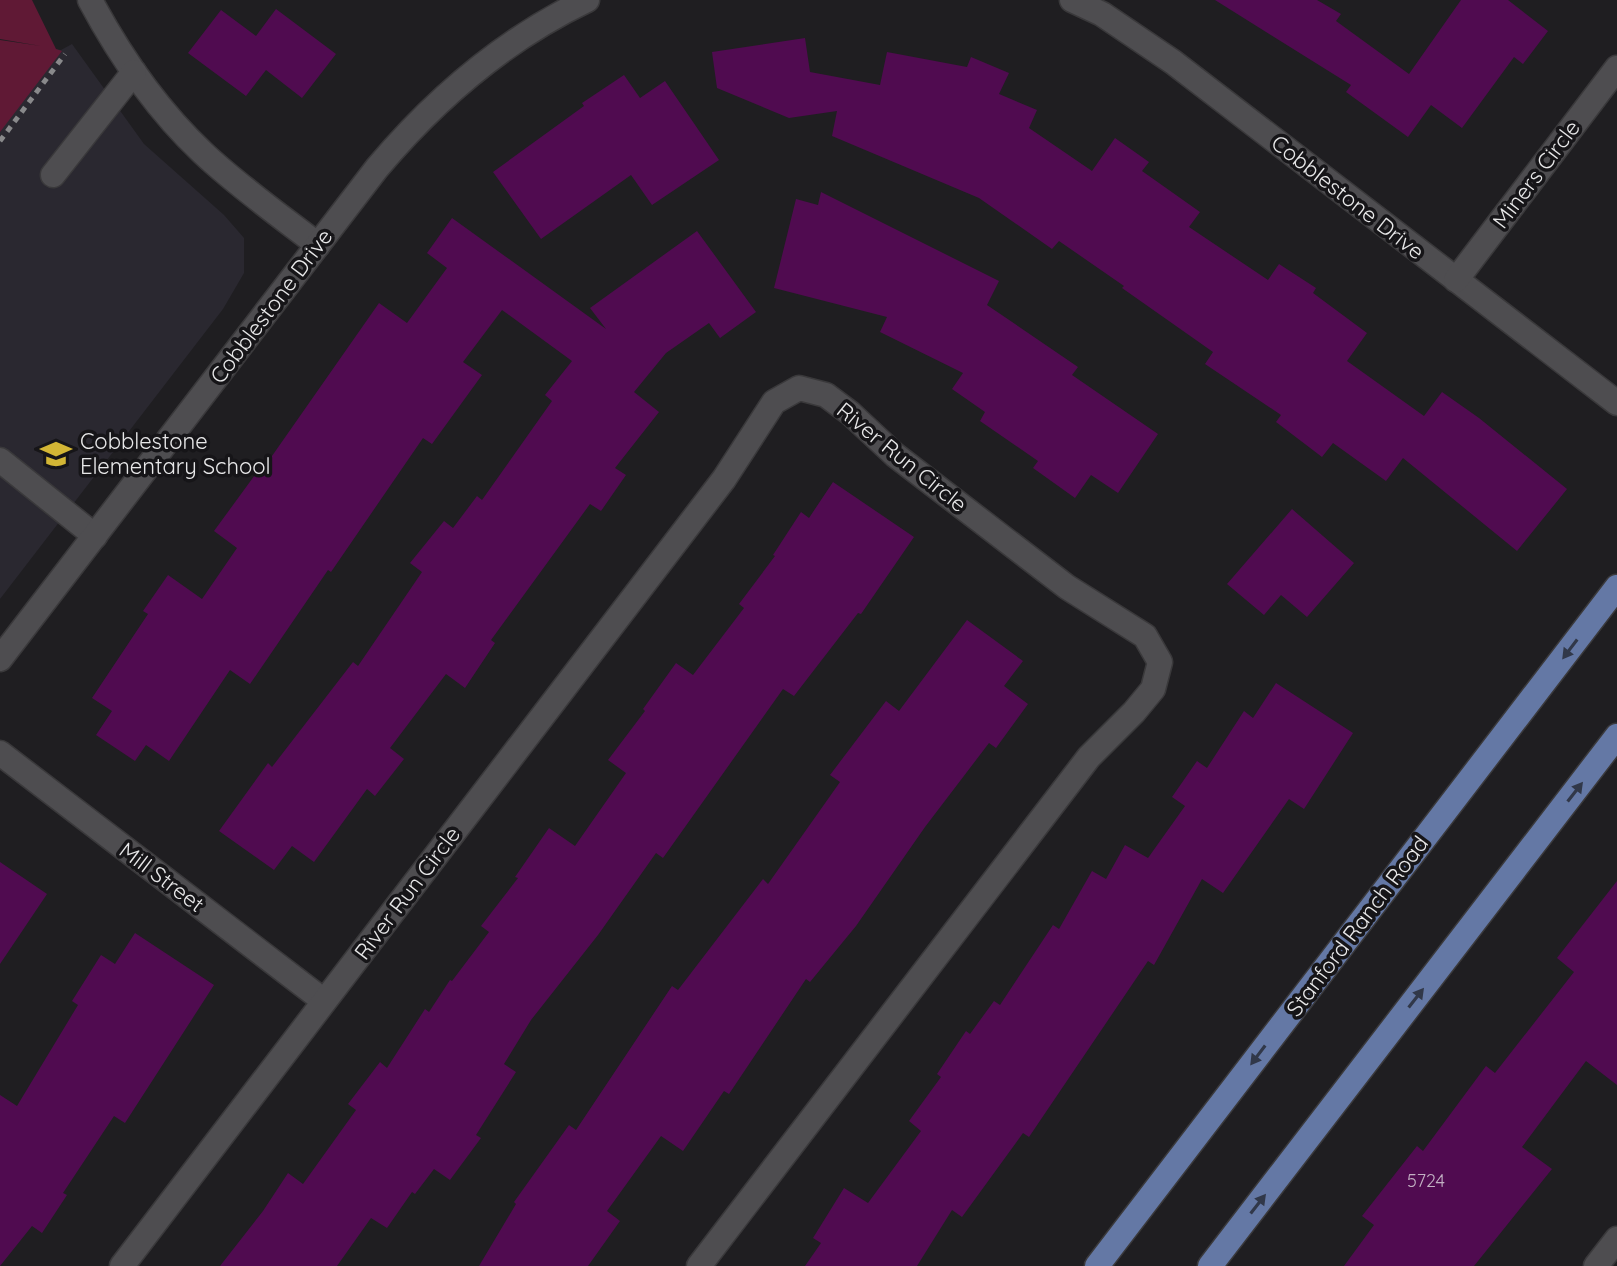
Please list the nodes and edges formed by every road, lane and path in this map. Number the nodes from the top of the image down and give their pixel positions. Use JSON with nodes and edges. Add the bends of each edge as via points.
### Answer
{"nodes":[{"id":1,"x":90,"y":0,"type":"edge"},
{"id":2,"x":587,"y":0,"type":"edge"},
{"id":3,"x":1072,"y":0,"type":"edge"},
{"id":4,"x":1106,"y":7,"type":"edge"},
{"id":5,"x":65,"y":54,"type":"dead end"},
{"id":6,"x":1617,"y":68,"type":"edge"},
{"id":7,"x":134,"y":72,"type":"junction"},
{"id":8,"x":0,"y":141,"type":"edge"},
{"id":9,"x":53,"y":175,"type":"dead end"},
{"id":10,"x":318,"y":245,"type":"junction"},
{"id":11,"x":1456,"y":280,"type":"junction"},
{"id":12,"x":1617,"y":403,"type":"edge"},
{"id":13,"x":0,"y":460,"type":"edge"},
{"id":14,"x":95,"y":536,"type":"junction"},
{"id":15,"x":1617,"y":587,"type":"edge"},
{"id":16,"x":0,"y":659,"type":"edge"},
{"id":17,"x":1617,"y":736,"type":"edge"},
{"id":18,"x":0,"y":753,"type":"edge"},
{"id":19,"x":324,"y":1001,"type":"junction"},
{"id":20,"x":1617,"y":1239,"type":"edge"},
{"id":21,"x":122,"y":1266,"type":"edge"},
{"id":22,"x":699,"y":1266,"type":"edge"},
{"id":23,"x":1097,"y":1266,"type":"edge"},
{"id":24,"x":1210,"y":1266,"type":"edge"},
{"id":25,"x":1596,"y":1266,"type":"edge"}],
"edges":[{"from":1,"to":7,"type":"street"},
{"from":2,"to":10,"type":"street","name":"Cobblestone Drive","via":[[552,16],[459,81],[415,123]]},
{"from":3,"to":4,"type":"street","name":"Cobblestone Drive"},
{"from":4,"to":11,"type":"street","name":"Cobblestone Drive"},
{"from":5,"to":8,"type":"path"},
{"from":6,"to":11,"type":"street","name":"Miners Circle"},
{"from":7,"to":9,"type":"street"},
{"from":7,"to":10,"type":"street","via":[[203,153]]},
{"from":10,"to":14,"type":"street","name":"Cobblestone Drive"},
{"from":11,"to":12,"type":"street","name":"Cobblestone Drive"},
{"from":13,"to":14,"type":"street"},
{"from":14,"to":16,"type":"street","name":"Cobblestone Drive"},
{"from":15,"to":23,"type":"main road","name":"Stanford Ranch Road","one_way":true},
{"from":24,"to":17,"type":"main road","one_way":true},
{"from":18,"to":19,"type":"street","name":"Mill Street"},
{"from":19,"to":21,"type":"street","name":"River Run Circle"},
{"from":19,"to":22,"type":"street","name":"River Run Circle","via":[[724,479],[774,402],[799,388],[826,395],[1067,587],[1145,636],[1160,662],[1153,689],[1089,757]]},
{"from":20,"to":25,"type":"street"}]}
